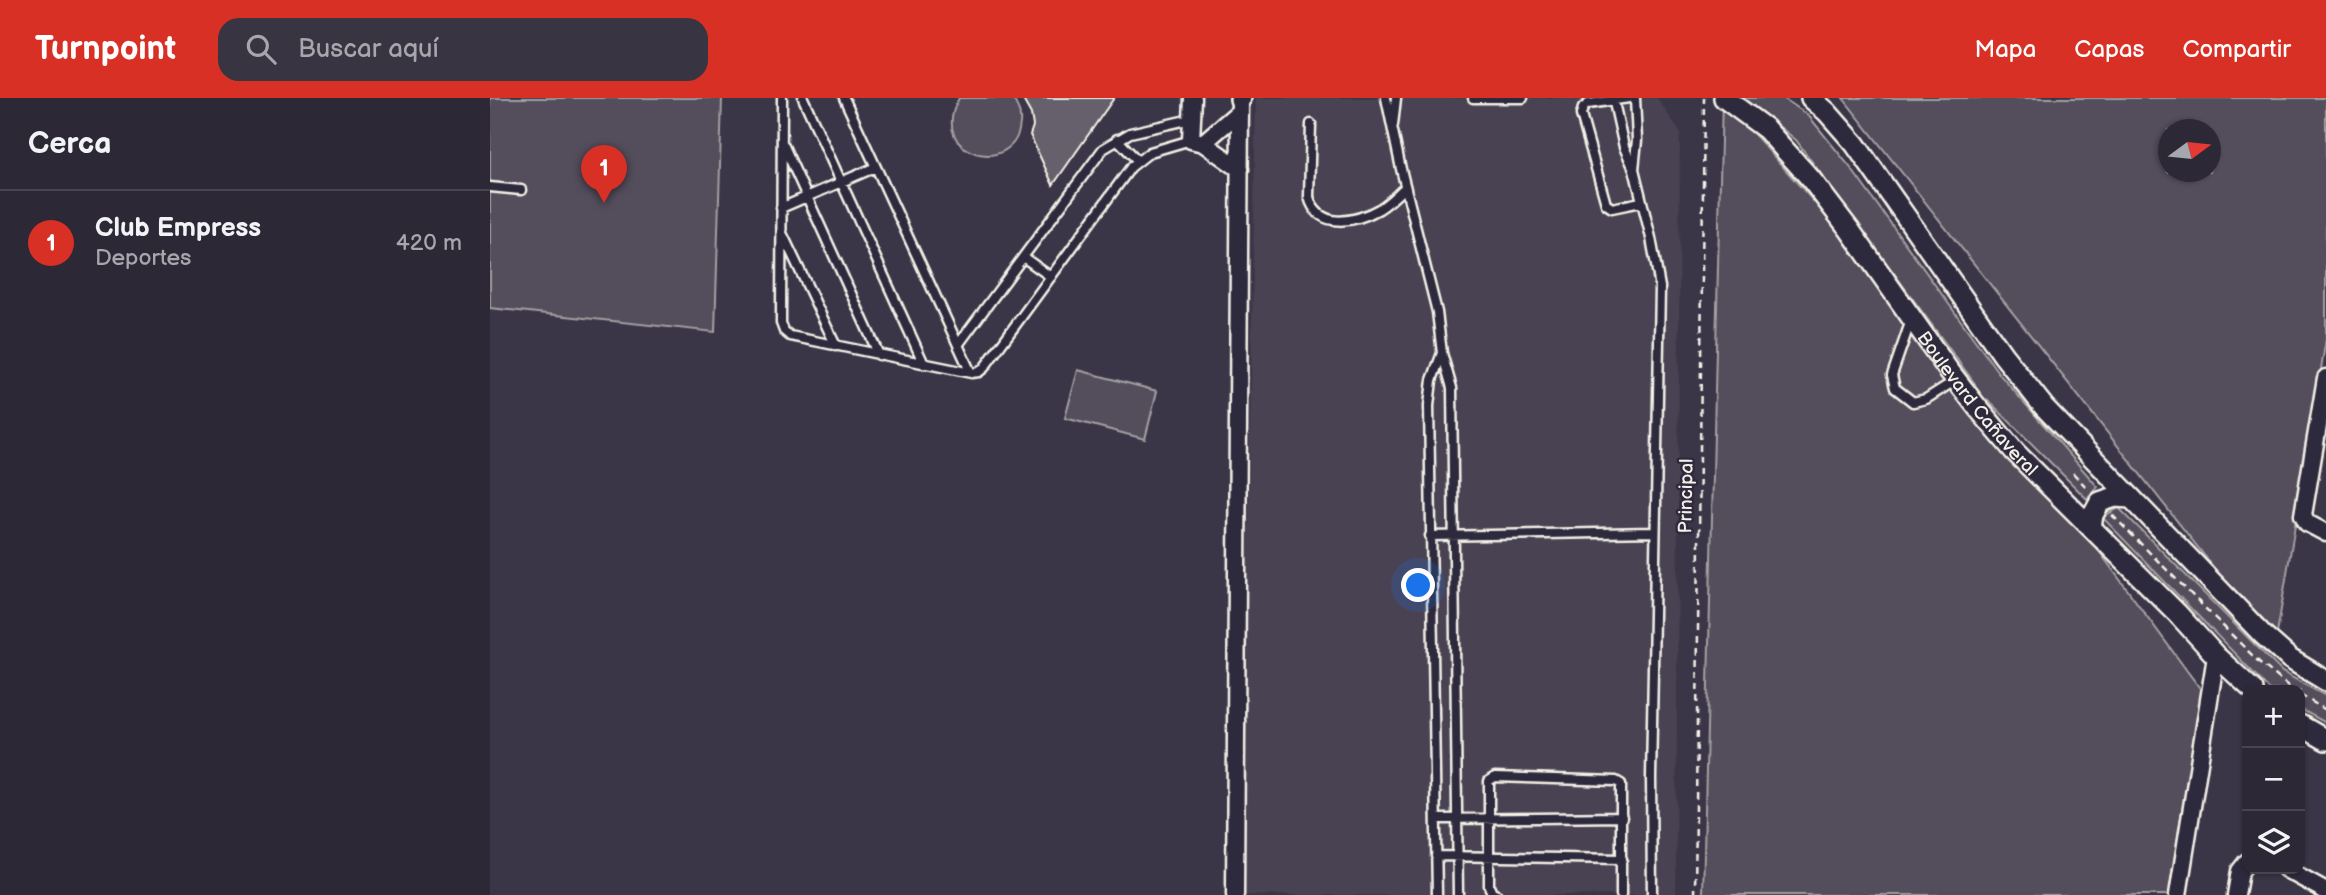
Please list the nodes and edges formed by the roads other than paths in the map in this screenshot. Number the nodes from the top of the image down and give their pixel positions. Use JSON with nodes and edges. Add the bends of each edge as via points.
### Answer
{"nodes":[{"id":1,"x":782,"y":98,"type":"edge"},
{"id":2,"x":803,"y":98,"type":"edge"},
{"id":3,"x":844,"y":98,"type":"edge"},
{"id":4,"x":1193,"y":98,"type":"edge"},
{"id":5,"x":1385,"y":98,"type":"edge"},
{"id":6,"x":1396,"y":98,"type":"edge"},
{"id":7,"x":1473,"y":98,"type":"edge"},
{"id":8,"x":1523,"y":98,"type":"edge"},
{"id":9,"x":1629,"y":98,"type":"edge"},
{"id":10,"x":1635,"y":98,"type":"edge"},
{"id":11,"x":1724,"y":98,"type":"edge"},
{"id":12,"x":1811,"y":98,"type":"edge"},
{"id":13,"x":1613,"y":99,"type":"edge"},
{"id":14,"x":1240,"y":102,"type":"edge"},
{"id":15,"x":1191,"y":119,"type":"junction"},
{"id":16,"x":1311,"y":124,"type":"dead end"},
{"id":17,"x":1392,"y":128,"type":"junction"},
{"id":18,"x":1117,"y":139,"type":"junction"},
{"id":19,"x":782,"y":140,"type":"junction"},
{"id":20,"x":1197,"y":142,"type":"junction"},
{"id":21,"x":1137,"y":160,"type":"junction"},
{"id":22,"x":876,"y":167,"type":"junction"},
{"id":23,"x":1240,"y":169,"type":"junction"},
{"id":24,"x":1634,"y":169,"type":"junction"},
{"id":25,"x":841,"y":182,"type":"junction"},
{"id":26,"x":490,"y":187,"type":"edge"},
{"id":27,"x":1405,"y":187,"type":"junction"},
{"id":28,"x":521,"y":190,"type":"dead end"},
{"id":29,"x":807,"y":197,"type":"junction"},
{"id":30,"x":1640,"y":202,"type":"junction"},
{"id":31,"x":781,"y":208,"type":"junction"},
{"id":32,"x":782,"y":232,"type":"junction"},
{"id":33,"x":1023,"y":257,"type":"junction"},
{"id":34,"x":1051,"y":276,"type":"junction"},
{"id":35,"x":1912,"y":317,"type":"junction"},
{"id":36,"x":958,"y":345,"type":"junction"},
{"id":37,"x":836,"y":346,"type":"junction"},
{"id":38,"x":1441,"y":353,"type":"junction"},
{"id":39,"x":879,"y":355,"type":"junction"},
{"id":40,"x":924,"y":364,"type":"junction"},
{"id":41,"x":971,"y":373,"type":"junction"},
{"id":42,"x":2326,"y":378,"type":"edge"},
{"id":43,"x":1956,"y":380,"type":"junction"},
{"id":44,"x":2131,"y":498,"type":"junction"},
{"id":45,"x":2091,"y":527,"type":"junction"},
{"id":46,"x":1654,"y":532,"type":"junction"},
{"id":47,"x":2326,"y":533,"type":"edge"},
{"id":48,"x":1454,"y":535,"type":"junction"},
{"id":49,"x":1430,"y":536,"type":"junction"},
{"id":50,"x":2216,"y":656,"type":"junction"},
{"id":51,"x":2326,"y":681,"type":"edge"},
{"id":52,"x":2248,"y":685,"type":"edge"},
{"id":53,"x":2305,"y":728,"type":"edge"},
{"id":54,"x":2326,"y":740,"type":"edge"},
{"id":55,"x":1622,"y":817,"type":"junction"},
{"id":56,"x":1457,"y":818,"type":"junction"},
{"id":57,"x":1488,"y":818,"type":"junction"},
{"id":58,"x":1436,"y":819,"type":"junction"},
{"id":59,"x":1436,"y":856,"type":"junction"},
{"id":60,"x":1458,"y":856,"type":"junction"},
{"id":61,"x":1488,"y":857,"type":"junction"},
{"id":62,"x":1622,"y":859,"type":"junction"},
{"id":63,"x":2242,"y":868,"type":"edge"},
{"id":64,"x":2295,"y":874,"type":"edge"},
{"id":65,"x":2326,"y":891,"type":"edge"},
{"id":66,"x":1235,"y":895,"type":"edge"},
{"id":67,"x":1437,"y":895,"type":"edge"},
{"id":68,"x":1458,"y":895,"type":"edge"},
{"id":69,"x":1497,"y":895,"type":"edge"},
{"id":70,"x":1621,"y":895,"type":"edge"},
{"id":71,"x":1653,"y":895,"type":"edge"},
{"id":72,"x":2178,"y":895,"type":"edge"},
{"id":73,"x":2236,"y":895,"type":"edge"}],
"edges":[{"from":1,"to":19,"type":"lane"},
{"from":2,"to":25,"type":"lane"},
{"from":3,"to":22,"type":"lane"},
{"from":4,"to":15,"type":"street"},
{"from":5,"to":17,"type":"lane"},
{"from":6,"to":17,"type":"lane"},
{"from":7,"to":8,"type":"lane"},
{"from":9,"to":13,"type":"lane"},
{"from":10,"to":24,"type":"lane"},
{"from":11,"to":35,"type":"street","name":"Boulevard Cañaveral","via":[[1785,148]]},
{"from":12,"to":44,"type":"street","via":[[1870,163],[2024,384]]},
{"from":13,"to":24,"type":"lane"},
{"from":13,"to":30,"type":"lane","via":[[1588,104],[1581,116],[1606,204],[1612,208]]},
{"from":14,"to":20,"type":"street"},
{"from":14,"to":23,"type":"street"},
{"from":15,"to":18,"type":"lane"},
{"from":15,"to":20,"type":"street"},
{"from":16,"to":27,"type":"lane","via":[[1309,197],[1321,216],[1339,221],[1370,213]]},
{"from":17,"to":27,"type":"lane"},
{"from":18,"to":21,"type":"lane"},
{"from":18,"to":33,"type":"lane","via":[[1103,149]]},
{"from":19,"to":29,"type":"lane"},
{"from":19,"to":31,"type":"lane"},
{"from":20,"to":21,"type":"lane","via":[[1157,149]]},
{"from":20,"to":23,"type":"street"},
{"from":21,"to":34,"type":"lane"},
{"from":22,"to":25,"type":"lane"},
{"from":22,"to":36,"type":"lane"},
{"from":23,"to":66,"type":"street"},
{"from":24,"to":30,"type":"lane"},
{"from":25,"to":29,"type":"lane"},
{"from":25,"to":40,"type":"lane"},
{"from":26,"to":28,"type":"lane"},
{"from":27,"to":38,"type":"lane","via":[[1437,312]]},
{"from":29,"to":31,"type":"lane"},
{"from":29,"to":39,"type":"lane"},
{"from":30,"to":46,"type":"lane","via":[[1660,287]]},
{"from":31,"to":32,"type":"lane"},
{"from":32,"to":37,"type":"lane"},
{"from":32,"to":37,"type":"lane","via":[[782,328],[790,336]]},
{"from":33,"to":34,"type":"lane"},
{"from":33,"to":36,"type":"lane"},
{"from":34,"to":41,"type":"lane","via":[[985,368]]},
{"from":35,"to":43,"type":"street","name":"Boulevard Cañaveral"},
{"from":35,"to":43,"type":"lane","via":[[1892,375],[1895,388],[1913,402]]},
{"from":36,"to":41,"type":"lane"},
{"from":37,"to":39,"type":"lane"},
{"from":38,"to":48,"type":"lane","via":[[1452,388]]},
{"from":38,"to":49,"type":"lane","via":[[1429,406]]},
{"from":39,"to":40,"type":"lane"},
{"from":40,"to":41,"type":"lane"},
{"from":42,"to":47,"type":"street","via":[[2304,515],[2307,523]]},
{"from":43,"to":45,"type":"street","name":"Boulevard Cañaveral","via":[[2015,452]]},
{"from":44,"to":45,"type":"street","via":[[2100,502]]},
{"from":44,"to":51,"type":"street","via":[[2263,635]]},
{"from":45,"to":50,"type":"street","name":"Boulevard Cañaveral"},
{"from":46,"to":48,"type":"lane"},
{"from":46,"to":71,"type":"lane"},
{"from":48,"to":49,"type":"lane"},
{"from":48,"to":56,"type":"lane"},
{"from":49,"to":58,"type":"lane"},
{"from":50,"to":52,"type":"street","name":"Boulevard Cañaveral"},
{"from":50,"to":72,"type":"street"},
{"from":53,"to":54,"type":"street"},
{"from":55,"to":57,"type":"lane"},
{"from":55,"to":57,"type":"lane","via":[[1619,782],[1495,777],[1489,781]]},
{"from":55,"to":62,"type":"lane"},
{"from":56,"to":57,"type":"lane"},
{"from":56,"to":58,"type":"lane"},
{"from":56,"to":60,"type":"lane"},
{"from":57,"to":61,"type":"lane"},
{"from":58,"to":59,"type":"lane"},
{"from":59,"to":60,"type":"lane"},
{"from":59,"to":67,"type":"lane"},
{"from":60,"to":61,"type":"lane"},
{"from":60,"to":68,"type":"lane"},
{"from":61,"to":62,"type":"lane"},
{"from":61,"to":69,"type":"lane","via":[[1489,886]]},
{"from":62,"to":70,"type":"lane"},
{"from":63,"to":73,"type":"street"},
{"from":64,"to":65,"type":"street"}]}
